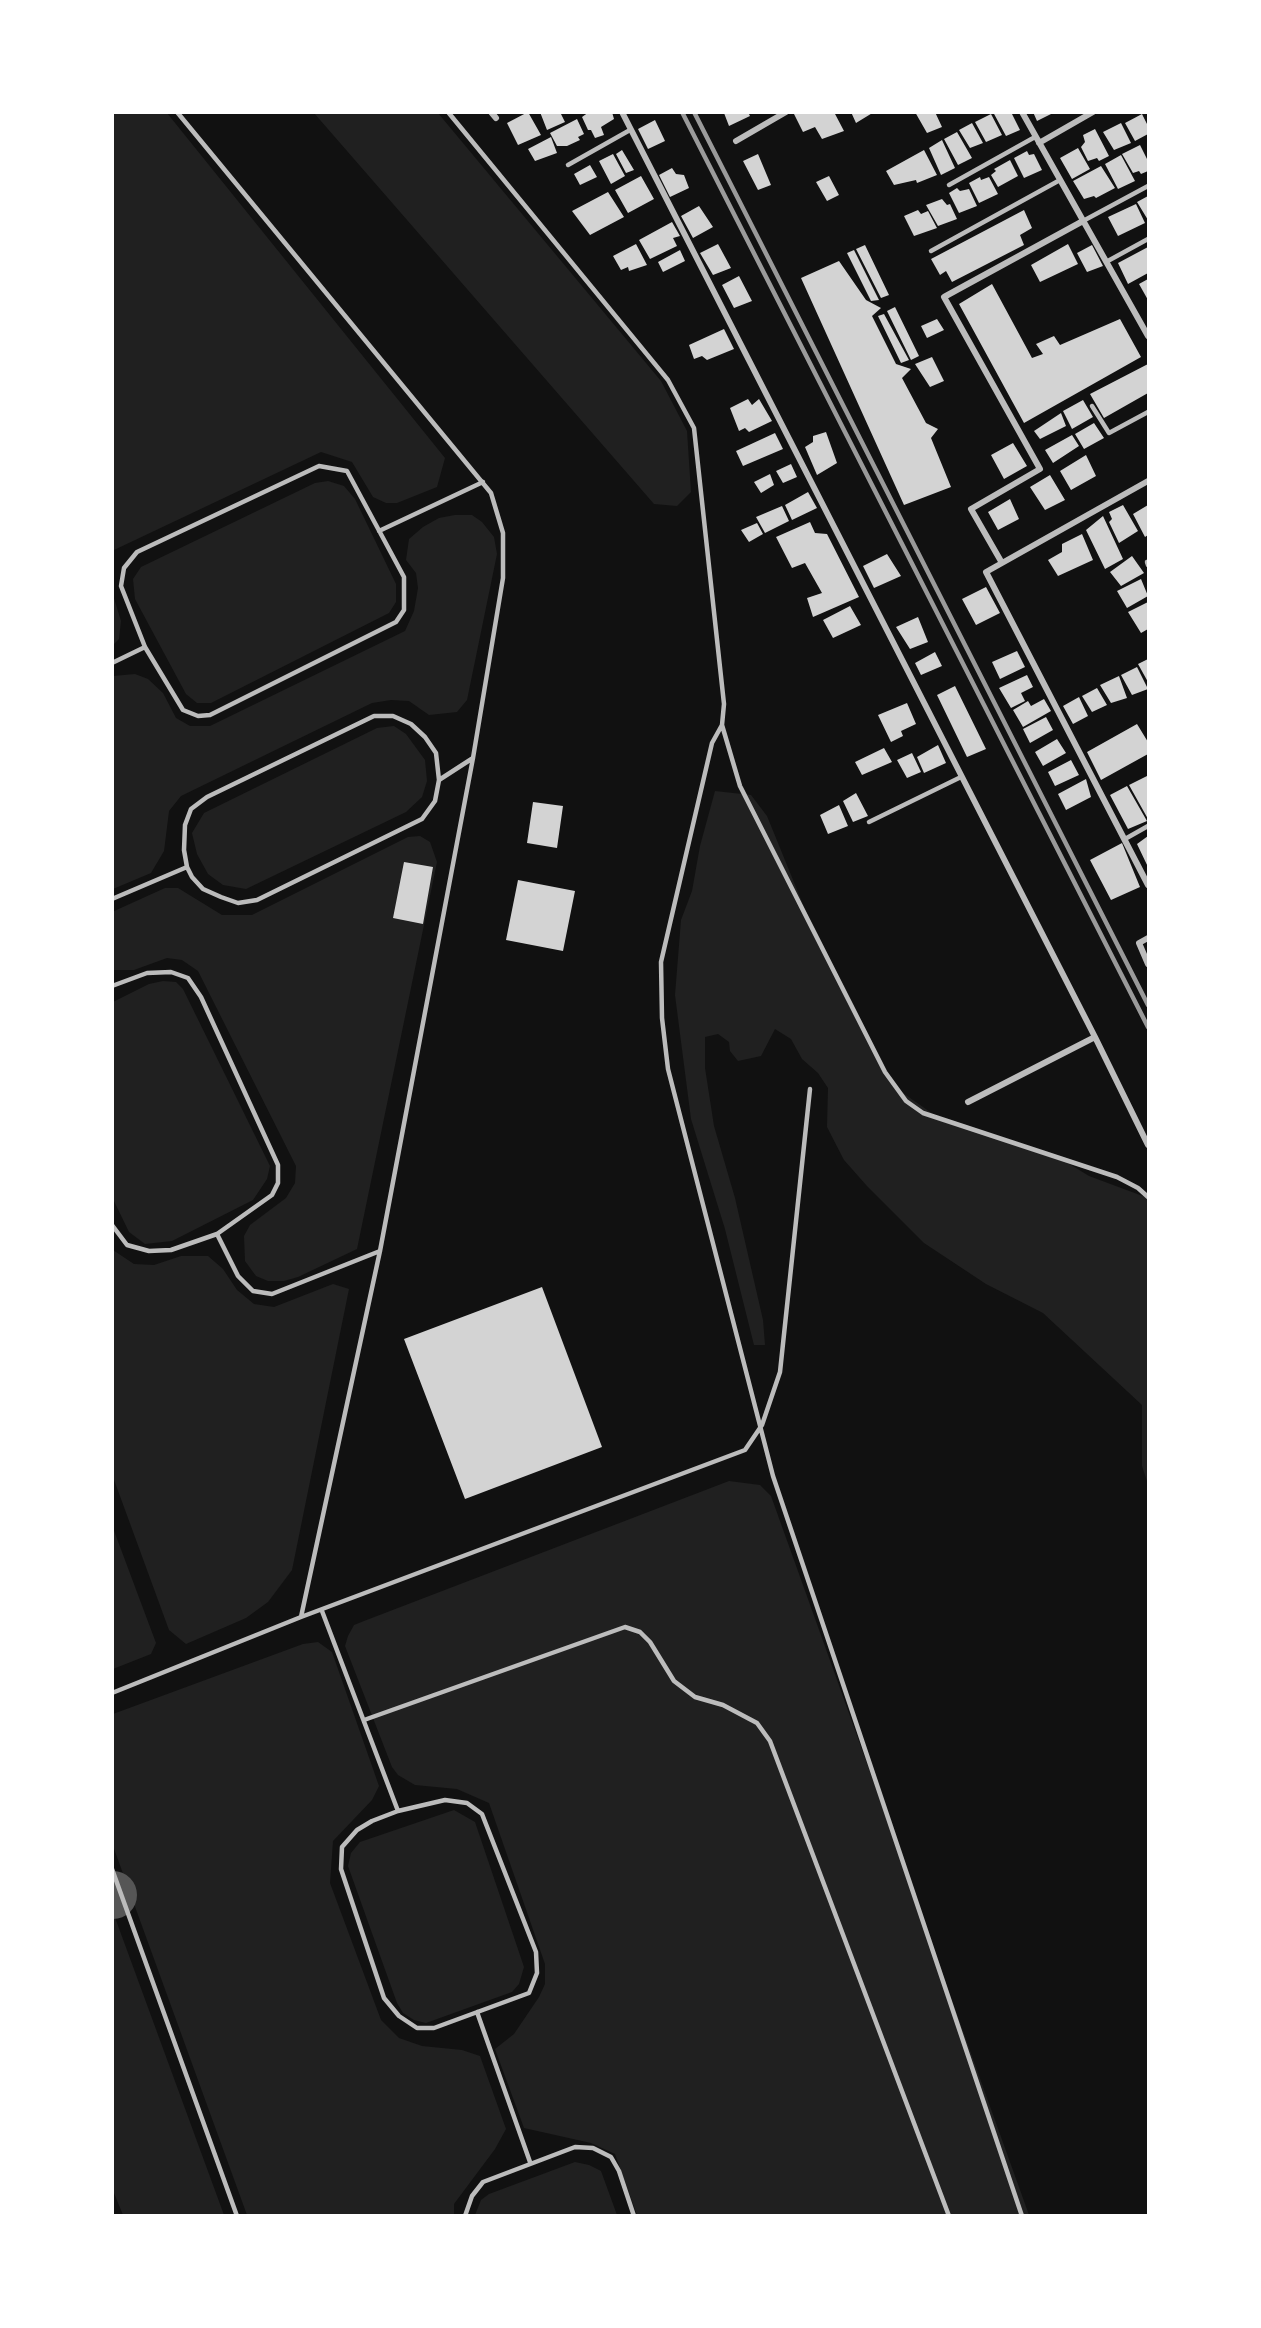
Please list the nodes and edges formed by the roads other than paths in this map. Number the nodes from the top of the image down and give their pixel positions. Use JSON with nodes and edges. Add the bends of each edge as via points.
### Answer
{"nodes":[{"id":1,"x":177,"y":112,"type":"edge"},
{"id":2,"x":448,"y":112,"type":"edge"},
{"id":3,"x":622,"y":112,"type":"edge"},
{"id":4,"x":786,"y":112,"type":"edge"},
{"id":5,"x":1022,"y":112,"type":"edge"},
{"id":6,"x":1093,"y":112,"type":"edge"},
{"id":7,"x":630,"y":130,"type":"junction"},
{"id":8,"x":1037,"y":140,"type":"junction"},
{"id":9,"x":736,"y":141,"type":"dead end"},
{"id":10,"x":568,"y":165,"type":"dead end"},
{"id":11,"x":1060,"y":180,"type":"junction"},
{"id":12,"x":949,"y":185,"type":"dead end"},
{"id":13,"x":1149,"y":186,"type":"edge"},
{"id":14,"x":1083,"y":221,"type":"junction"},
{"id":15,"x":1149,"y":239,"type":"edge"},
{"id":16,"x":931,"y":251,"type":"dead end"},
{"id":17,"x":1106,"y":261,"type":"junction"},
{"id":18,"x":1149,"y":336,"type":"edge"},
{"id":19,"x":1092,"y":406,"type":"dead end"},
{"id":20,"x":1149,"y":412,"type":"edge"},
{"id":21,"x":1149,"y":481,"type":"edge"},
{"id":22,"x":483,"y":482,"type":"junction"},
{"id":23,"x":379,"y":531,"type":"junction"},
{"id":24,"x":1002,"y":563,"type":"junction"},
{"id":25,"x":145,"y":647,"type":"junction"},
{"id":26,"x":112,"y":663,"type":"edge"},
{"id":27,"x":722,"y":725,"type":"junction"},
{"id":28,"x":473,"y":758,"type":"junction"},
{"id":29,"x":961,"y":777,"type":"junction"},
{"id":30,"x":439,"y":780,"type":"junction"},
{"id":31,"x":868,"y":822,"type":"dead end"},
{"id":32,"x":1149,"y":826,"type":"edge"},
{"id":33,"x":1125,"y":839,"type":"junction"},
{"id":34,"x":187,"y":867,"type":"junction"},
{"id":35,"x":1149,"y":885,"type":"edge"},
{"id":36,"x":112,"y":899,"type":"edge"},
{"id":37,"x":1149,"y":938,"type":"edge"},
{"id":38,"x":1149,"y":964,"type":"edge"},
{"id":39,"x":112,"y":986,"type":"edge"},
{"id":40,"x":1095,"y":1037,"type":"junction"},
{"id":41,"x":810,"y":1089,"type":"dead end"},
{"id":42,"x":968,"y":1102,"type":"dead end"},
{"id":43,"x":1149,"y":1144,"type":"edge"},
{"id":44,"x":1149,"y":1197,"type":"edge"},
{"id":45,"x":112,"y":1225,"type":"edge"},
{"id":46,"x":217,"y":1234,"type":"junction"},
{"id":47,"x":380,"y":1251,"type":"junction"},
{"id":48,"x":762,"y":1425,"type":"junction"},
{"id":49,"x":322,"y":1611,"type":"junction"},
{"id":50,"x":302,"y":1617,"type":"junction"},
{"id":51,"x":112,"y":1693,"type":"edge"},
{"id":52,"x":364,"y":1720,"type":"junction"},
{"id":53,"x":398,"y":1811,"type":"junction"},
{"id":54,"x":112,"y":1869,"type":"edge"},
{"id":55,"x":477,"y":2012,"type":"junction"},
{"id":56,"x":530,"y":2162,"type":"junction"},
{"id":57,"x":237,"y":2216,"type":"edge"},
{"id":58,"x":465,"y":2216,"type":"edge"},
{"id":59,"x":634,"y":2216,"type":"edge"},
{"id":60,"x":949,"y":2216,"type":"edge"},
{"id":61,"x":1022,"y":2216,"type":"edge"}],
"edges":[{"from":1,"to":22,"type":"lane"},
{"from":2,"to":27,"type":"lane","via":[[668,380],[694,428],[724,704]]},
{"from":3,"to":7,"type":"street"},
{"from":4,"to":9,"type":"street"},
{"from":5,"to":8,"type":"street"},
{"from":6,"to":8,"type":"street"},
{"from":7,"to":10,"type":"lane"},
{"from":7,"to":29,"type":"street"},
{"from":8,"to":11,"type":"street"},
{"from":8,"to":12,"type":"lane"},
{"from":11,"to":14,"type":"street"},
{"from":11,"to":16,"type":"lane"},
{"from":13,"to":14,"type":"lane"},
{"from":14,"to":17,"type":"street"},
{"from":14,"to":24,"type":"street","via":[[944,297],[1040,469],[971,509]]},
{"from":15,"to":17,"type":"lane"},
{"from":17,"to":18,"type":"street"},
{"from":19,"to":20,"type":"lane","via":[[1109,433]]},
{"from":21,"to":24,"type":"street"},
{"from":22,"to":23,"type":"lane"},
{"from":22,"to":28,"type":"lane","via":[[491,493],[503,533],[503,578]]},
{"from":23,"to":25,"type":"lane","via":[[347,471],[319,466],[137,552],[124,568],[121,586]]},
{"from":23,"to":25,"type":"lane","via":[[404,577],[404,610],[396,622],[210,715],[198,716],[183,710]]},
{"from":24,"to":33,"type":"street","via":[[986,572]]},
{"from":25,"to":26,"type":"lane"},
{"from":27,"to":44,"type":"lane","via":[[740,786],[885,1072],[906,1101],[923,1113],[1117,1178]]},
{"from":27,"to":48,"type":"lane","via":[[712,743],[661,962],[662,1018],[668,1069]]},
{"from":28,"to":30,"type":"lane"},
{"from":28,"to":47,"type":"lane"},
{"from":29,"to":31,"type":"lane"},
{"from":29,"to":40,"type":"street"},
{"from":30,"to":34,"type":"lane","via":[[435,801],[422,819],[257,900],[238,903],[203,889]]},
{"from":30,"to":34,"type":"lane","via":[[436,753],[426,737],[393,716],[374,716],[207,797],[191,809],[184,825]]},
{"from":32,"to":33,"type":"lane"},
{"from":33,"to":35,"type":"street"},
{"from":34,"to":36,"type":"lane"},
{"from":37,"to":38,"type":"street","via":[[1138,943]]},
{"from":39,"to":46,"type":"lane","via":[[147,973],[171,972],[188,978],[201,997],[278,1165],[278,1183],[272,1196]]},
{"from":40,"to":42,"type":"street"},
{"from":40,"to":43,"type":"street"},
{"from":41,"to":48,"type":"lane","via":[[780,1372]]},
{"from":45,"to":46,"type":"lane","via":[[127,1245],[149,1251],[171,1250]]},
{"from":46,"to":47,"type":"lane","via":[[238,1276],[253,1291],[272,1294]]},
{"from":47,"to":50,"type":"lane"},
{"from":48,"to":49,"type":"lane","via":[[745,1450]]},
{"from":48,"to":61,"type":"lane","via":[[773,1476]]},
{"from":49,"to":50,"type":"lane"},
{"from":49,"to":52,"type":"lane"},
{"from":50,"to":51,"type":"lane"},
{"from":52,"to":53,"type":"lane"},
{"from":52,"to":60,"type":"lane","via":[[625,1627],[640,1632],[674,1681],[695,1697],[723,1705],[757,1723],[770,1741]]},
{"from":53,"to":55,"type":"lane","via":[[357,1830],[342,1847],[341,1869],[384,1998],[399,2016],[417,2028],[434,2028]]},
{"from":53,"to":55,"type":"lane","via":[[445,1800],[467,1803],[482,1814],[536,1953],[537,1974],[529,1993]]},
{"from":54,"to":57,"type":"lane"},
{"from":55,"to":56,"type":"lane"},
{"from":56,"to":58,"type":"lane","via":[[483,2182],[472,2196]]},
{"from":56,"to":59,"type":"lane","via":[[575,2147],[593,2148],[611,2157]]}]}
